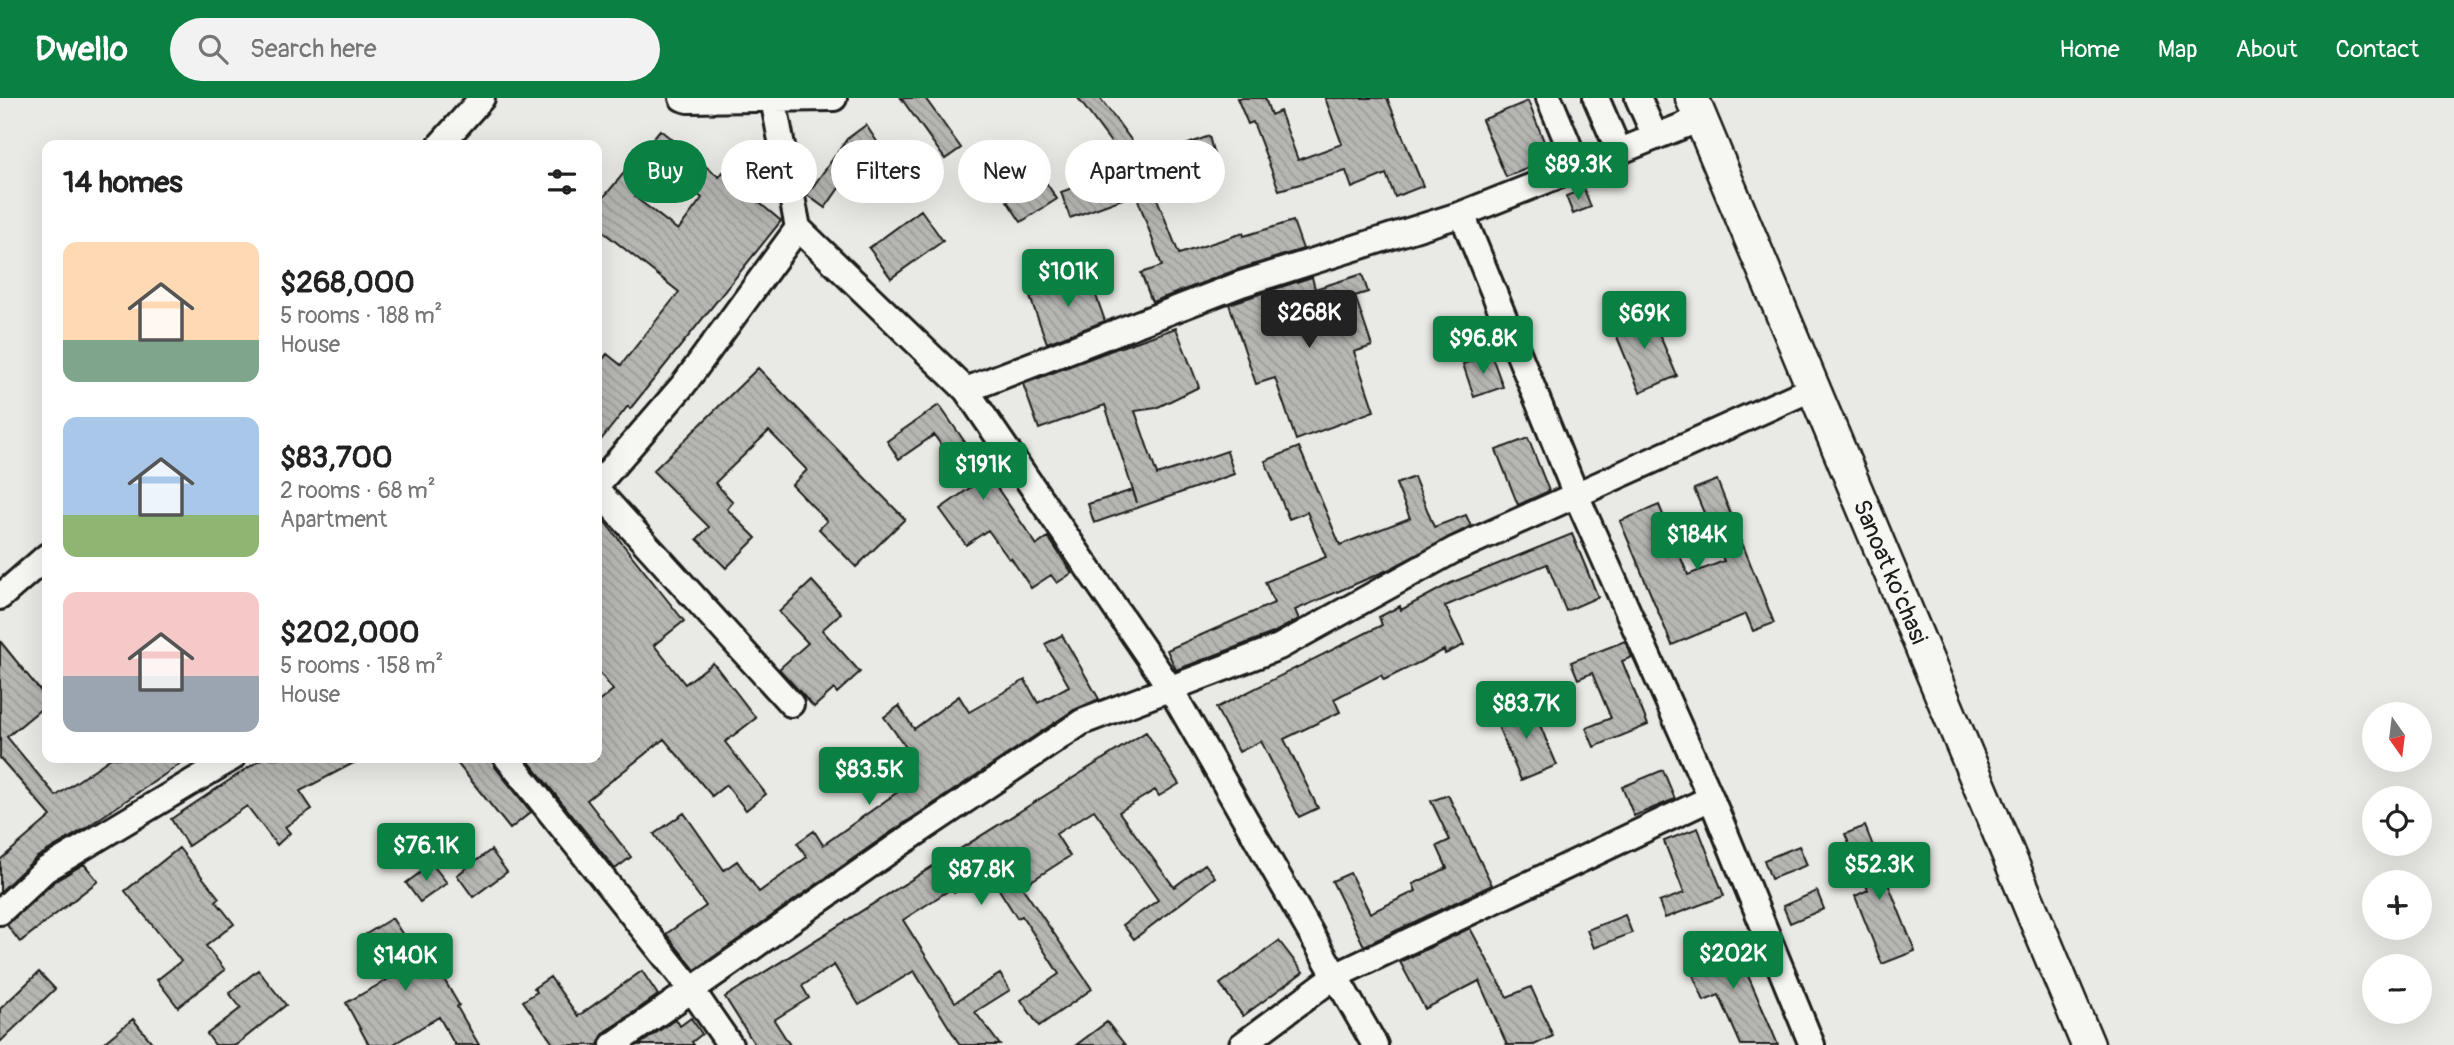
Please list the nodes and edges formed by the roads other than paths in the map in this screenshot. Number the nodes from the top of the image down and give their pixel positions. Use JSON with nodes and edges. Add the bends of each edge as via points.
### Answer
{"nodes":[{"id":1,"x":482,"y":98,"type":"edge"},
{"id":2,"x":682,"y":98,"type":"edge"},
{"id":3,"x":834,"y":98,"type":"edge"},
{"id":4,"x":1549,"y":98,"type":"edge"},
{"id":5,"x":1596,"y":98,"type":"edge"},
{"id":6,"x":1638,"y":98,"type":"edge"},
{"id":7,"x":773,"y":99,"type":"edge"},
{"id":8,"x":1696,"y":108,"type":"edge"},
{"id":9,"x":1655,"y":136,"type":"junction"},
{"id":10,"x":444,"y":140,"type":"edge"},
{"id":11,"x":1619,"y":151,"type":"junction"},
{"id":12,"x":1578,"y":168,"type":"junction"},
{"id":13,"x":1462,"y":214,"type":"junction"},
{"id":14,"x":798,"y":228,"type":"junction"},
{"id":15,"x":1813,"y":388,"type":"junction"},
{"id":16,"x":965,"y":390,"type":"junction"},
{"id":17,"x":602,"y":481,"type":"edge"},
{"id":18,"x":602,"y":493,"type":"edge"},
{"id":19,"x":1576,"y":495,"type":"junction"},
{"id":20,"x":42,"y":560,"type":"edge"},
{"id":21,"x":0,"y":597,"type":"edge"},
{"id":22,"x":1170,"y":688,"type":"junction"},
{"id":23,"x":791,"y":704,"type":"dead end"},
{"id":24,"x":225,"y":763,"type":"edge"},
{"id":25,"x":511,"y":763,"type":"edge"},
{"id":26,"x":1711,"y":798,"type":"junction"},
{"id":27,"x":0,"y":912,"type":"edge"},
{"id":28,"x":1335,"y":976,"type":"junction"},
{"id":29,"x":692,"y":990,"type":"junction"},
{"id":30,"x":613,"y":1045,"type":"edge"},
{"id":31,"x":730,"y":1045,"type":"edge"},
{"id":32,"x":1242,"y":1045,"type":"edge"},
{"id":33,"x":1375,"y":1045,"type":"edge"},
{"id":34,"x":1812,"y":1045,"type":"edge"},
{"id":35,"x":2088,"y":1045,"type":"edge"}],
"edges":[{"from":1,"to":10,"type":"street"},
{"from":2,"to":7,"type":"street"},
{"from":3,"to":7,"type":"street"},
{"from":4,"to":12,"type":"street"},
{"from":5,"to":11,"type":"street"},
{"from":6,"to":9,"type":"street"},
{"from":7,"to":14,"type":"street"},
{"from":8,"to":9,"type":"street"},
{"from":8,"to":15,"type":"main road","name":"Sanoat ko'chasi"},
{"from":9,"to":11,"type":"street"},
{"from":11,"to":12,"type":"street"},
{"from":12,"to":13,"type":"street"},
{"from":13,"to":16,"type":"street","via":[[1241,284]]},
{"from":13,"to":19,"type":"street"},
{"from":14,"to":16,"type":"street"},
{"from":14,"to":17,"type":"street","via":[[684,384]]},
{"from":15,"to":19,"type":"street"},
{"from":15,"to":35,"type":"main road","name":"Sanoat ko'chasi"},
{"from":16,"to":22,"type":"street"},
{"from":18,"to":23,"type":"street"},
{"from":19,"to":22,"type":"street","via":[[1454,550],[1279,647]]},
{"from":19,"to":26,"type":"street"},
{"from":20,"to":21,"type":"street"},
{"from":22,"to":28,"type":"street"},
{"from":22,"to":29,"type":"street","via":[[1082,722]]},
{"from":24,"to":27,"type":"street","via":[[45,870]]},
{"from":25,"to":29,"type":"street"},
{"from":26,"to":28,"type":"street"},
{"from":26,"to":34,"type":"street"},
{"from":28,"to":32,"type":"street"},
{"from":28,"to":33,"type":"street"},
{"from":29,"to":30,"type":"street"},
{"from":29,"to":31,"type":"street"}]}
